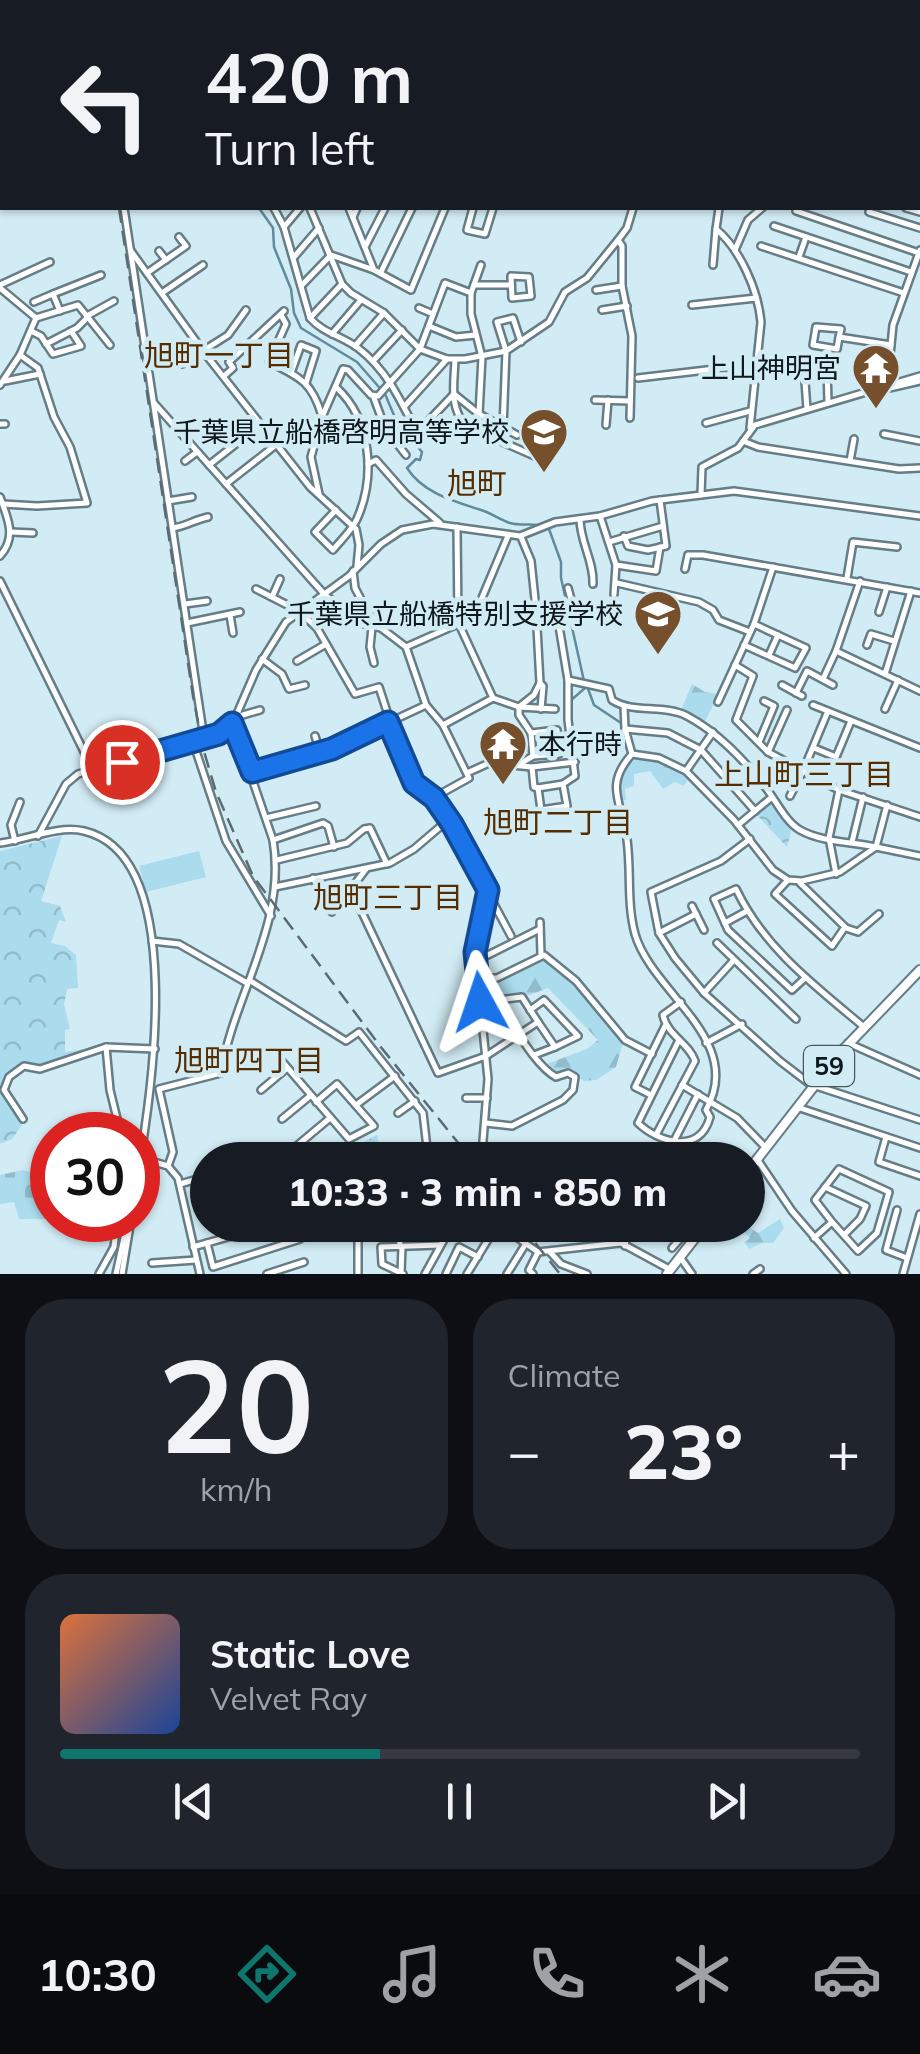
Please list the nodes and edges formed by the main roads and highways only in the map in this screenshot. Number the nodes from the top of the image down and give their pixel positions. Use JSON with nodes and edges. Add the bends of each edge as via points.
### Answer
{"nodes":[{"id":1,"x":920,"y":970,"type":"edge"},
{"id":2,"x":765,"y":1149,"type":"edge"},
{"id":3,"x":692,"y":1242,"type":"edge"},
{"id":4,"x":669,"y":1272,"type":"edge"}],
"edges":[{"from":1,"to":2,"type":"main road","number":"59","via":[[848,1043]]},
{"from":3,"to":4,"type":"main road"}]}
